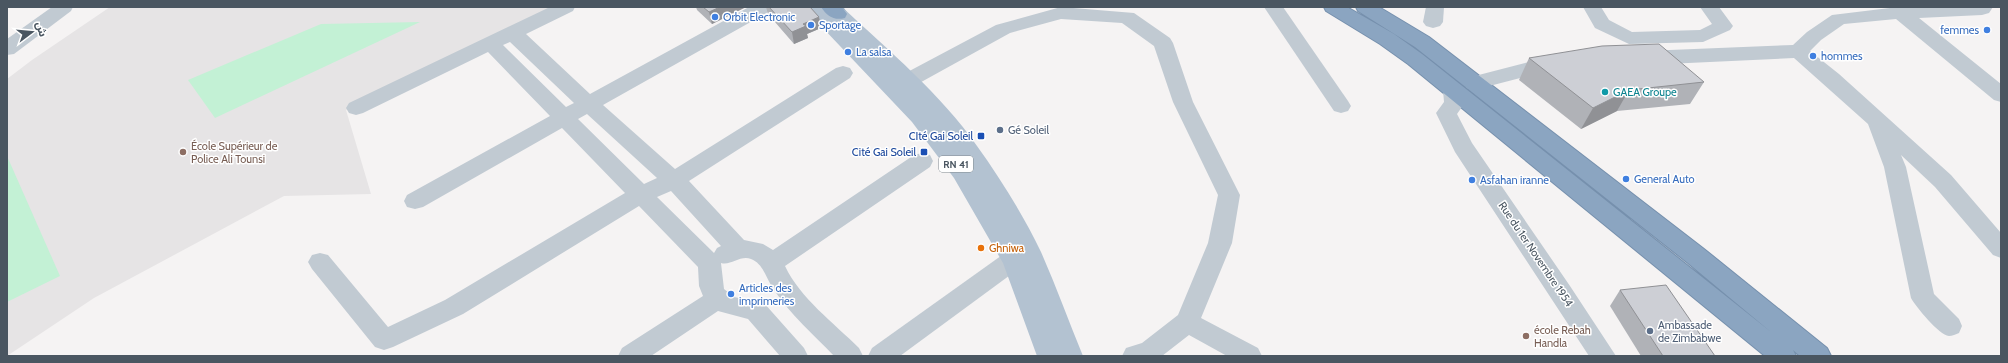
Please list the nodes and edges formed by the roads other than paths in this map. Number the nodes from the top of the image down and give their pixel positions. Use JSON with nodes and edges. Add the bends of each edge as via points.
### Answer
{"nodes":[{"id":1,"x":64,"y":7,"type":"edge"},
{"id":2,"x":566,"y":7,"type":"edge"},
{"id":3,"x":763,"y":7,"type":"edge"},
{"id":4,"x":812,"y":7,"type":"edge"},
{"id":5,"x":1273,"y":7,"type":"edge"},
{"id":6,"x":1333,"y":7,"type":"edge"},
{"id":7,"x":1365,"y":7,"type":"edge"},
{"id":8,"x":1592,"y":7,"type":"edge"},
{"id":9,"x":1709,"y":7,"type":"edge"},
{"id":10,"x":1983,"y":8,"type":"edge"},
{"id":11,"x":833,"y":9,"type":"edge"},
{"id":12,"x":1902,"y":14,"type":"junction"},
{"id":13,"x":2001,"y":14,"type":"edge"},
{"id":14,"x":513,"y":33,"type":"junction"},
{"id":15,"x":491,"y":44,"type":"junction"},
{"id":16,"x":7,"y":49,"type":"edge"},
{"id":17,"x":1798,"y":51,"type":"junction"},
{"id":18,"x":1627,"y":59,"type":"edge"},
{"id":19,"x":1573,"y":61,"type":"edge"},
{"id":20,"x":843,"y":73,"type":"dead end"},
{"id":21,"x":907,"y":81,"type":"junction"},
{"id":22,"x":1474,"y":83,"type":"junction"},
{"id":23,"x":1453,"y":90,"type":"junction"},
{"id":24,"x":2001,"y":95,"type":"edge"},
{"id":25,"x":588,"y":104,"type":"junction"},
{"id":26,"x":1341,"y":106,"type":"dead end"},
{"id":27,"x":356,"y":108,"type":"dead end"},
{"id":28,"x":564,"y":118,"type":"junction"},
{"id":29,"x":1876,"y":119,"type":"junction"},
{"id":30,"x":922,"y":161,"type":"dead end"},
{"id":31,"x":674,"y":180,"type":"junction"},
{"id":32,"x":641,"y":194,"type":"junction"},
{"id":33,"x":415,"y":201,"type":"dead end"},
{"id":34,"x":737,"y":248,"type":"junction"},
{"id":35,"x":2001,"y":249,"type":"edge"},
{"id":36,"x":1013,"y":260,"type":"junction"},
{"id":37,"x":320,"y":262,"type":"dead end"},
{"id":38,"x":773,"y":262,"type":"junction"},
{"id":39,"x":710,"y":264,"type":"junction"},
{"id":40,"x":717,"y":299,"type":"junction"},
{"id":41,"x":1187,"y":322,"type":"junction"},
{"id":42,"x":1950,"y":326,"type":"dead end"},
{"id":43,"x":631,"y":356,"type":"edge"},
{"id":44,"x":795,"y":356,"type":"edge"},
{"id":45,"x":850,"y":356,"type":"edge"},
{"id":46,"x":881,"y":356,"type":"edge"},
{"id":47,"x":1050,"y":356,"type":"edge"},
{"id":48,"x":1070,"y":356,"type":"edge"},
{"id":49,"x":1135,"y":356,"type":"edge"},
{"id":50,"x":1249,"y":356,"type":"edge"},
{"id":51,"x":1603,"y":356,"type":"edge"},
{"id":52,"x":1783,"y":356,"type":"edge"},
{"id":53,"x":1818,"y":356,"type":"edge"}],
"edges":[{"from":1,"to":16,"type":"street"},
{"from":2,"to":14,"type":"street"},
{"from":3,"to":25,"type":"street"},
{"from":4,"to":36,"type":"main road","number":"RN 41","via":[[864,58],[934,134],[962,172]]},
{"from":5,"to":26,"type":"street"},
{"from":6,"to":23,"type":"highway","via":[[1387,39]]},
{"from":7,"to":22,"type":"highway","via":[[1422,42]]},
{"from":8,"to":9,"type":"street","via":[[1602,24],[1629,38],[1703,36],[1723,26]]},
{"from":10,"to":12,"type":"street"},
{"from":10,"to":13,"type":"street"},
{"from":11,"to":21,"type":"main road","number":"RN 41"},
{"from":12,"to":17,"type":"street","via":[[1840,19],[1814,36]]},
{"from":12,"to":24,"type":"street"},
{"from":14,"to":15,"type":"street"},
{"from":14,"to":25,"type":"street"},
{"from":15,"to":27,"type":"street"},
{"from":15,"to":28,"type":"street"},
{"from":17,"to":18,"type":"street"},
{"from":17,"to":29,"type":"street"},
{"from":19,"to":22,"type":"street","via":[[1557,62]]},
{"from":20,"to":31,"type":"street"},
{"from":21,"to":41,"type":"street","via":[[1003,30],[1061,12],[1127,16],[1163,43],[1183,102],[1229,195],[1220,243]]},
{"from":21,"to":48,"type":"main road","number":"RN 41","via":[[947,122],[991,183],[1029,252]]},
{"from":22,"to":53,"type":"highway","via":[[1696,256]]},
{"from":23,"to":51,"type":"street","name":"Rue du 1er Novembre 1954","via":[[1454,104],[1446,113],[1463,147]]},
{"from":23,"to":52,"type":"highway"},
{"from":25,"to":28,"type":"street"},
{"from":25,"to":31,"type":"street"},
{"from":28,"to":32,"type":"street"},
{"from":28,"to":33,"type":"street"},
{"from":29,"to":35,"type":"street","via":[[1943,181]]},
{"from":29,"to":42,"type":"street","via":[[1895,166],[1924,298]]},
{"from":30,"to":38,"type":"street"},
{"from":31,"to":32,"type":"street"},
{"from":31,"to":34,"type":"street"},
{"from":32,"to":37,"type":"street","via":[[454,307],[384,340]]},
{"from":32,"to":39,"type":"street"},
{"from":34,"to":38,"type":"street","via":[[749,249]]},
{"from":34,"to":39,"type":"street"},
{"from":36,"to":46,"type":"street"},
{"from":36,"to":47,"type":"main road","number":"RN 41"},
{"from":38,"to":45,"type":"street","via":[[782,285]]},
{"from":39,"to":40,"type":"street","via":[[709,280]]},
{"from":40,"to":43,"type":"street"},
{"from":40,"to":44,"type":"street","via":[[728,306],[755,310]]},
{"from":41,"to":49,"type":"street","via":[[1151,350]]},
{"from":41,"to":50,"type":"street"}]}
